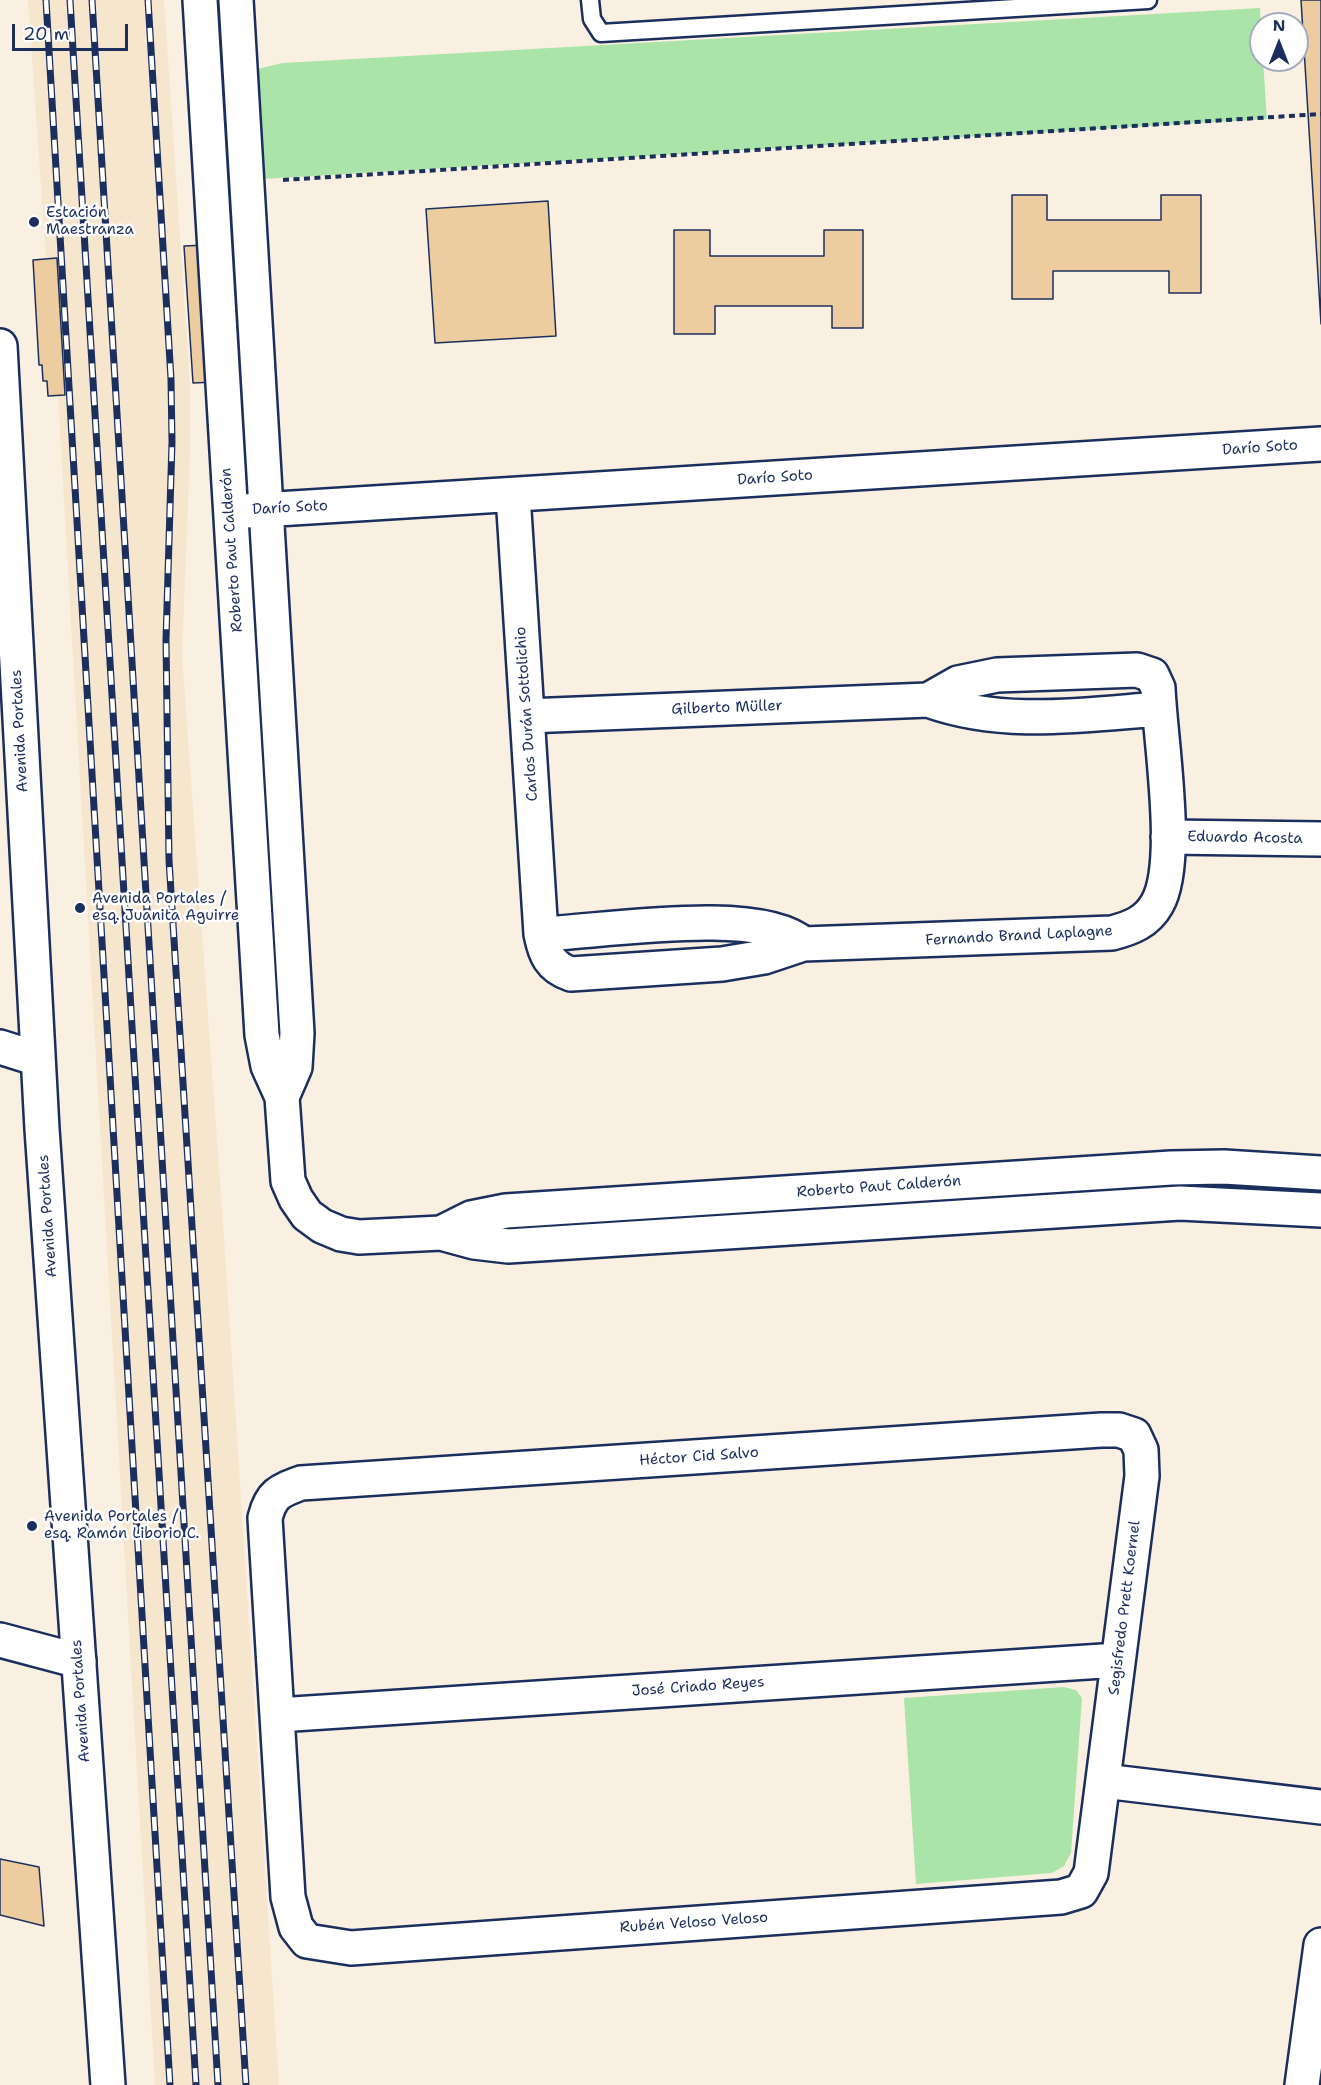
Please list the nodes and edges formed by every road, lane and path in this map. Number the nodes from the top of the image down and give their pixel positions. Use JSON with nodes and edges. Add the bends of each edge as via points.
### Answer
{"nodes":[{"id":1,"x":200,"y":0,"type":"edge"},
{"id":2,"x":236,"y":0,"type":"edge"},
{"id":3,"x":590,"y":0,"type":"edge"},
{"id":4,"x":1148,"y":0,"type":"edge"},
{"id":5,"x":1321,"y":114,"type":"edge"},
{"id":6,"x":246,"y":182,"type":"junction"},
{"id":7,"x":0,"y":346,"type":"edge"},
{"id":8,"x":0,"y":357,"type":"edge"},
{"id":9,"x":1321,"y":444,"type":"edge"},
{"id":10,"x":513,"y":495,"type":"junction"},
{"id":11,"x":266,"y":510,"type":"junction"},
{"id":12,"x":229,"y":512,"type":"junction"},
{"id":13,"x":928,"y":700,"type":"junction"},
{"id":14,"x":1159,"y":709,"type":"junction"},
{"id":15,"x":527,"y":716,"type":"junction"},
{"id":16,"x":1168,"y":837,"type":"junction"},
{"id":17,"x":1321,"y":839,"type":"edge"},
{"id":18,"x":541,"y":934,"type":"junction"},
{"id":19,"x":803,"y":944,"type":"junction"},
{"id":20,"x":0,"y":1047,"type":"edge"},
{"id":21,"x":38,"y":1059,"type":"junction"},
{"id":22,"x":282,"y":1097,"type":"junction"},
{"id":23,"x":1321,"y":1173,"type":"edge"},
{"id":24,"x":1321,"y":1210,"type":"edge"},
{"id":25,"x":441,"y":1233,"type":"junction"},
{"id":26,"x":1134,"y":1435,"type":"joint"},
{"id":27,"x":0,"y":1640,"type":"edge"},
{"id":28,"x":1118,"y":1659,"type":"junction"},
{"id":29,"x":79,"y":1661,"type":"junction"},
{"id":30,"x":278,"y":1715,"type":"junction"},
{"id":31,"x":1104,"y":1781,"type":"junction"},
{"id":32,"x":1321,"y":1807,"type":"edge"},
{"id":33,"x":1081,"y":1891,"type":"joint"},
{"id":34,"x":1321,"y":1945,"type":"edge"},
{"id":35,"x":108,"y":2085,"type":"edge"},
{"id":36,"x":1302,"y":2085,"type":"edge"}],
"edges":[{"from":1,"to":12,"type":"street","name":"Roberto Paut Calderón"},
{"from":2,"to":6,"type":"street","name":"Roberto Paut Calderón"},
{"from":3,"to":4,"type":"lane","via":[[592,19],[601,33]]},
{"from":5,"to":6,"type":"path"},
{"from":6,"to":11,"type":"street","name":"Roberto Paut Calderón"},
{"from":7,"to":8,"type":"street","name":"Avenida Portales"},
{"from":8,"to":21,"type":"street","name":"Avenida Portales"},
{"from":9,"to":10,"type":"street","name":"Darío Soto"},
{"from":10,"to":11,"type":"street","name":"Darío Soto"},
{"from":10,"to":15,"type":"street","name":"Carlos Durán Sottolichio"},
{"from":11,"to":12,"type":"street","name":"Darío Soto"},
{"from":11,"to":22,"type":"street","name":"Roberto Paut Calderón","via":[[297,1050],[290,1082]]},
{"from":12,"to":22,"type":"street","name":"Roberto Paut Calderón","via":[[262,1035],[268,1066]]},
{"from":13,"to":14,"type":"street","name":"Gilberto Müller","via":[[978,714],[1026,718]]},
{"from":13,"to":14,"type":"street","name":"Gilberto Müller","via":[[958,683],[998,675],[1137,670],[1152,675],[1158,688]]},
{"from":13,"to":15,"type":"street","name":"Gilberto Müller"},
{"from":14,"to":16,"type":"street","name":"Gilberto Müller"},
{"from":15,"to":18,"type":"street","name":"Carlos Durán Sottolichio"},
{"from":16,"to":17,"type":"street","name":"Eduardo Acosta"},
{"from":16,"to":19,"type":"street","name":"Fernando Brand Laplagne","via":[[1167,875],[1157,903],[1141,923],[1128,929],[1112,933]]},
{"from":18,"to":19,"type":"street","via":[[672,923],[736,925],[778,930]]},
{"from":18,"to":19,"type":"street","name":"Fernando Brand Laplagne","via":[[550,962],[571,974],[722,964],[764,957]]},
{"from":20,"to":21,"type":"street"},
{"from":21,"to":29,"type":"street","name":"Avenida Portales"},
{"from":22,"to":25,"type":"street","name":"Roberto Paut Calderón","via":[[288,1181],[308,1215],[322,1226],[350,1235]]},
{"from":23,"to":25,"type":"street","name":"Roberto Paut Calderón","via":[[1171,1168],[506,1211],[471,1218]]},
{"from":24,"to":25,"type":"street","name":"Roberto Paut Calderón","via":[[1180,1203],[508,1246]]},
{"from":26,"to":28,"type":"street","name":"Segisfredo Prett Koernel","via":[[1141,1450],[1142,1476]]},
{"from":26,"to":30,"type":"street","name":"Héctor Cid Salvo","via":[[1101,1430],[313,1482],[283,1490],[269,1501],[265,1518]]},
{"from":27,"to":29,"type":"street"},
{"from":28,"to":30,"type":"street","name":"José Criado Reyes"},
{"from":28,"to":31,"type":"street","name":"Segisfredo Prett Koernel"},
{"from":29,"to":35,"type":"street","name":"Avenida Portales"},
{"from":30,"to":33,"type":"street","name":"Rubén Veloso Veloso","via":[[288,1897],[296,1927],[308,1941],[351,1948],[1061,1897]]},
{"from":31,"to":32,"type":"street"},
{"from":31,"to":33,"type":"street","name":"Segisfredo Prett Koernel","via":[[1091,1873]]},
{"from":34,"to":36,"type":"street"}]}
